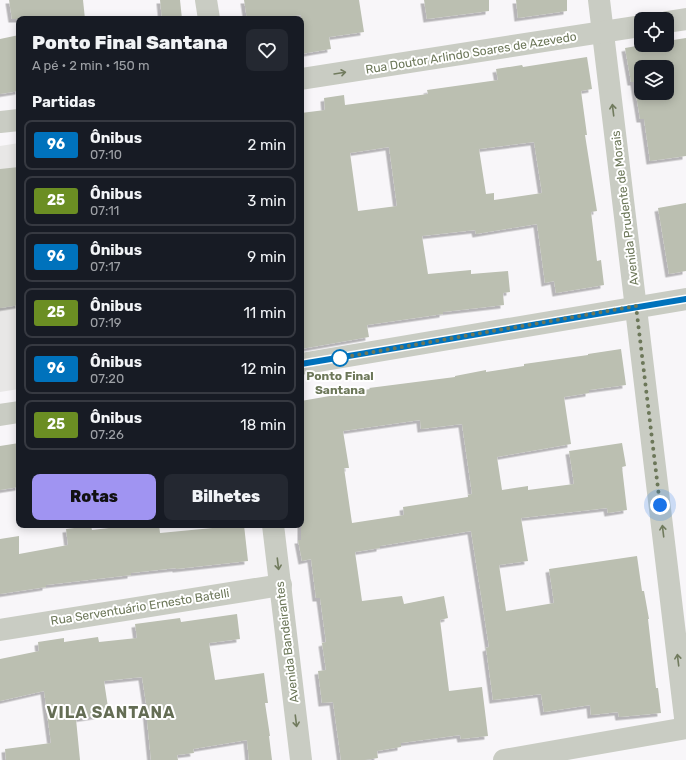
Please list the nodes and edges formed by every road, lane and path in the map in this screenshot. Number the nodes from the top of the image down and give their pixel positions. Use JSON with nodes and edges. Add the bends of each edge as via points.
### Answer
{"nodes":[{"id":1,"x":206,"y":0,"type":"edge"},
{"id":2,"x":599,"y":0,"type":"edge"},
{"id":3,"x":209,"y":16,"type":"edge"},
{"id":4,"x":686,"y":19,"type":"edge"},
{"id":5,"x":674,"y":21,"type":"edge"},
{"id":6,"x":634,"y":27,"type":"edge"},
{"id":7,"x":603,"y":32,"type":"junction"},
{"id":8,"x":304,"y":79,"type":"edge"},
{"id":9,"x":16,"y":120,"type":"edge"},
{"id":10,"x":0,"y":122,"type":"edge"},
{"id":11,"x":686,"y":299,"type":"edge"},
{"id":12,"x":636,"y":306,"type":"junction"},
{"id":13,"x":304,"y":363,"type":"edge"},
{"id":14,"x":16,"y":412,"type":"edge"},
{"id":15,"x":0,"y":415,"type":"edge"},
{"id":16,"x":273,"y":528,"type":"edge"},
{"id":17,"x":281,"y":585,"type":"junction"},
{"id":18,"x":0,"y":630,"type":"edge"},
{"id":19,"x":686,"y":727,"type":"edge"},
{"id":20,"x":301,"y":760,"type":"edge"},
{"id":21,"x":504,"y":760,"type":"edge"}],
"edges":[{"from":1,"to":3,"type":"street"},
{"from":2,"to":7,"type":"street","name":"Avenida Prudente de Morais"},
{"from":4,"to":5,"type":"street"},
{"from":6,"to":7,"type":"street","name":"Rua Doutor Arlindo Soares de Azevedo"},
{"from":8,"to":7,"type":"street","name":"Rua Doutor Arlindo Soares de Azevedo","one_way":true},
{"from":12,"to":7,"type":"street","name":"Avenida Prudente de Morais","one_way":true},
{"from":9,"to":10,"type":"street"},
{"from":11,"to":12,"type":"street"},
{"from":12,"to":13,"type":"street"},
{"from":19,"to":12,"type":"street","name":"Avenida Prudente de Morais","one_way":true},
{"from":14,"to":15,"type":"street"},
{"from":16,"to":17,"type":"street","name":"Avenida Bandeirantes","one_way":true},
{"from":17,"to":18,"type":"street","name":"Rua Serventuário Ernesto Batelli"},
{"from":17,"to":20,"type":"street","name":"Avenida Bandeirantes","one_way":true},
{"from":19,"to":21,"type":"street"}]}
